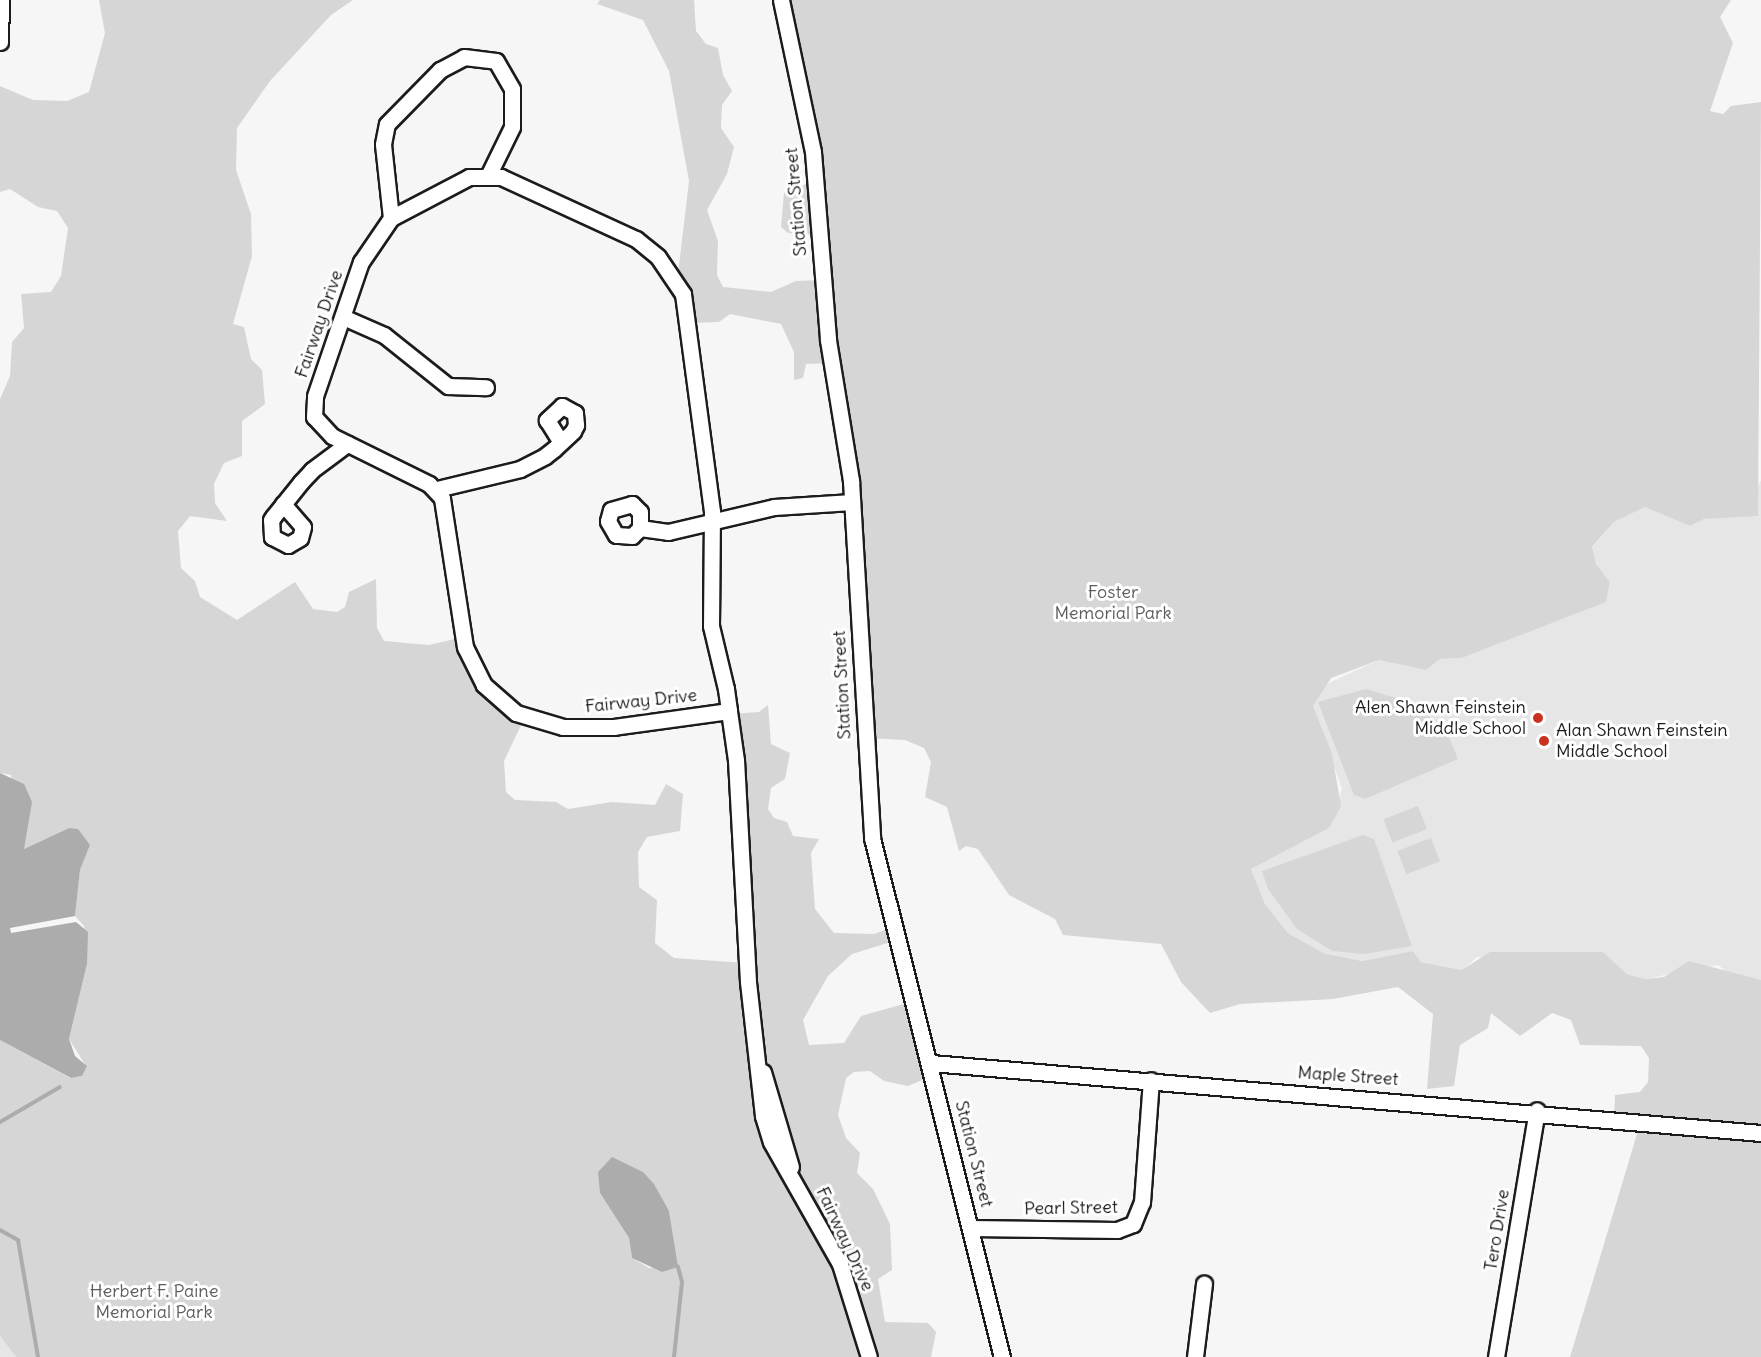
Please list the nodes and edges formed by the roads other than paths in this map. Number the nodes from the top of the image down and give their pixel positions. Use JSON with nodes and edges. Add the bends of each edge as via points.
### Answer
{"nodes":[{"id":1,"x":1,"y":0,"type":"edge"},
{"id":2,"x":781,"y":0,"type":"edge"},
{"id":3,"x":0,"y":42,"type":"edge"},
{"id":4,"x":489,"y":174,"type":"junction"},
{"id":5,"x":387,"y":182,"type":"junction"},
{"id":6,"x":416,"y":203,"type":"junction"},
{"id":7,"x":391,"y":218,"type":"junction"},
{"id":8,"x":343,"y":317,"type":"junction"},
{"id":9,"x":486,"y":387,"type":"dead end"},
{"id":10,"x":561,"y":442,"type":"dead end"},
{"id":11,"x":347,"y":444,"type":"junction"},
{"id":12,"x":437,"y":489,"type":"junction"},
{"id":13,"x":852,"y":502,"type":"junction"},
{"id":14,"x":283,"y":504,"type":"dead end"},
{"id":15,"x":712,"y":522,"type":"junction"},
{"id":16,"x":640,"y":528,"type":"dead end"},
{"id":17,"x":729,"y":711,"type":"junction"},
{"id":18,"x":931,"y":1063,"type":"junction"},
{"id":19,"x":1151,"y":1080,"type":"junction"},
{"id":20,"x":1537,"y":1110,"type":"junction"},
{"id":21,"x":1761,"y":1132,"type":"edge"},
{"id":22,"x":971,"y":1228,"type":"junction"},
{"id":23,"x":1204,"y":1284,"type":"dead end"},
{"id":24,"x":869,"y":1357,"type":"edge"},
{"id":25,"x":1002,"y":1357,"type":"edge"},
{"id":26,"x":1195,"y":1357,"type":"edge"},
{"id":27,"x":1496,"y":1357,"type":"edge"}],
"edges":[{"from":1,"to":3,"type":"street"},
{"from":2,"to":13,"type":"street","name":"Station Street","via":[[813,152],[828,340]]},
{"from":4,"to":5,"type":"street","via":[[510,134],[514,96],[501,65],[470,56],[446,65],[393,114],[384,135]]},
{"from":4,"to":6,"type":"street","name":"Fairway Drive","via":[[469,177]]},
{"from":4,"to":15,"type":"street","name":"Fairway Drive","via":[[622,231],[658,257],[676,281],[690,321]]},
{"from":5,"to":6,"type":"street"},
{"from":5,"to":7,"type":"street"},
{"from":6,"to":7,"type":"street","name":"Fairway Drive"},
{"from":7,"to":8,"type":"street","name":"Fairway Drive","via":[[365,252]]},
{"from":8,"to":9,"type":"street","via":[[384,334],[448,387]]},
{"from":8,"to":11,"type":"street","name":"Fairway Drive","via":[[314,410],[322,429]]},
{"from":10,"to":12,"type":"street","via":[[520,469]]},
{"from":11,"to":12,"type":"street","name":"Fairway Drive"},
{"from":11,"to":14,"type":"street","via":[[312,470]]},
{"from":12,"to":17,"type":"street","name":"Fairway Drive","via":[[449,527],[465,647],[472,668],[498,701],[516,713],[562,727],[614,727]]},
{"from":13,"to":15,"type":"street","via":[[774,507]]},
{"from":13,"to":18,"type":"street","name":"Station Street","via":[[872,838]]},
{"from":15,"to":16,"type":"street","via":[[668,532]]},
{"from":15,"to":17,"type":"street","name":"Fairway Drive","via":[[711,626]]},
{"from":17,"to":24,"type":"street","name":"Fairway Drive","via":[[756,1058],[777,1110],[792,1173],[840,1264]]},
{"from":18,"to":19,"type":"street","name":"Maple Street"},
{"from":18,"to":22,"type":"street","name":"Station Street"},
{"from":19,"to":20,"type":"street","name":"Maple Street"},
{"from":19,"to":22,"type":"street","name":"Pearl Street","via":[[1142,1202],[1133,1224],[1117,1230]]},
{"from":20,"to":21,"type":"street","name":"Maple Street"},
{"from":20,"to":27,"type":"street","name":"Tero Drive"},
{"from":22,"to":25,"type":"street","name":"Station Street"},
{"from":23,"to":26,"type":"street"}]}
